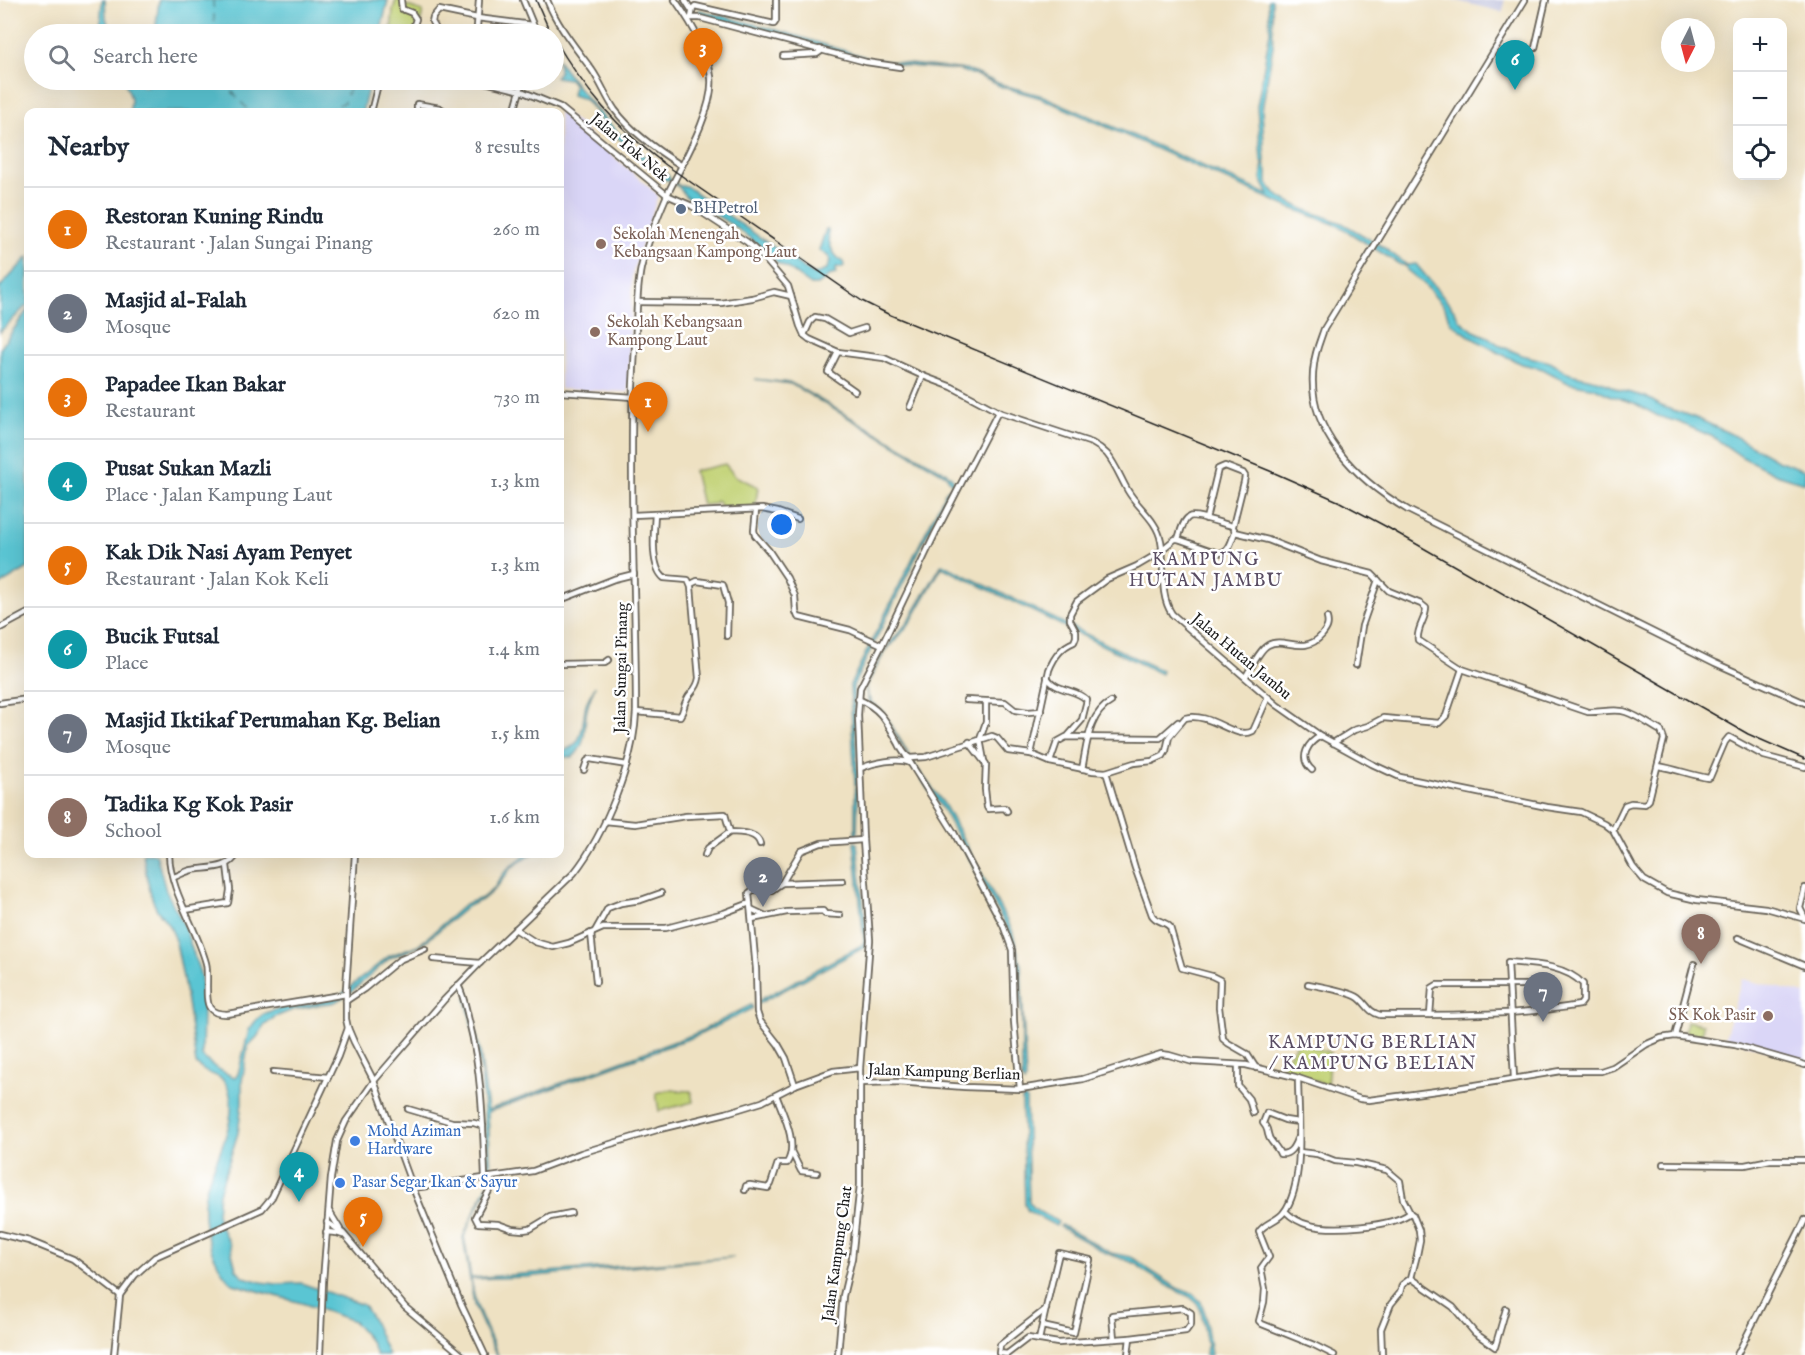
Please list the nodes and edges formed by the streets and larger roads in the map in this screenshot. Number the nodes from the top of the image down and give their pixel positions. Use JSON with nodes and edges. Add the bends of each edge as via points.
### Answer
{"nodes":[{"id":1,"x":401,"y":0,"type":"edge"},
{"id":2,"x":479,"y":0,"type":"edge"},
{"id":3,"x":523,"y":0,"type":"edge"},
{"id":4,"x":547,"y":0,"type":"edge"},
{"id":5,"x":675,"y":0,"type":"edge"},
{"id":6,"x":685,"y":0,"type":"edge"},
{"id":7,"x":776,"y":0,"type":"edge"},
{"id":8,"x":1525,"y":0,"type":"edge"},
{"id":9,"x":1546,"y":0,"type":"edge"},
{"id":10,"x":692,"y":11,"type":"junction"},
{"id":11,"x":477,"y":18,"type":"junction"},
{"id":12,"x":690,"y":19,"type":"junction"},
{"id":13,"x":414,"y":24,"type":"edge"},
{"id":14,"x":433,"y":24,"type":"edge"},
{"id":15,"x":477,"y":24,"type":"edge"},
{"id":16,"x":524,"y":24,"type":"edge"},
{"id":17,"x":532,"y":24,"type":"edge"},
{"id":18,"x":559,"y":24,"type":"edge"},
{"id":19,"x":564,"y":33,"type":"edge"},
{"id":20,"x":1535,"y":48,"type":"dead end"},
{"id":21,"x":820,"y":49,"type":"junction"},
{"id":22,"x":783,"y":56,"type":"dead end"},
{"id":23,"x":900,"y":67,"type":"dead end"},
{"id":24,"x":376,"y":90,"type":"edge"},
{"id":25,"x":517,"y":90,"type":"edge"},
{"id":26,"x":521,"y":91,"type":"junction"},
{"id":27,"x":372,"y":108,"type":"edge"},
{"id":28,"x":417,"y":108,"type":"edge"},
{"id":29,"x":440,"y":108,"type":"edge"},
{"id":30,"x":515,"y":108,"type":"edge"},
{"id":31,"x":561,"y":108,"type":"edge"},
{"id":32,"x":564,"y":110,"type":"edge"},
{"id":33,"x":681,"y":168,"type":"junction"},
{"id":34,"x":667,"y":195,"type":"junction"},
{"id":35,"x":791,"y":296,"type":"junction"},
{"id":36,"x":637,"y":302,"type":"junction"},
{"id":37,"x":865,"y":328,"type":"dead end"},
{"id":38,"x":804,"y":335,"type":"junction"},
{"id":39,"x":838,"y":352,"type":"junction"},
{"id":40,"x":923,"y":376,"type":"junction"},
{"id":41,"x":855,"y":391,"type":"dead end"},
{"id":42,"x":564,"y":392,"type":"edge"},
{"id":43,"x":633,"y":397,"type":"junction"},
{"id":44,"x":910,"y":407,"type":"dead end"},
{"id":45,"x":998,"y":412,"type":"junction"},
{"id":46,"x":756,"y":510,"type":"junction"},
{"id":47,"x":633,"y":514,"type":"junction"},
{"id":48,"x":655,"y":514,"type":"junction"},
{"id":49,"x":798,"y":519,"type":"dead end"},
{"id":50,"x":1206,"y":519,"type":"junction"},
{"id":51,"x":1234,"y":529,"type":"junction"},
{"id":52,"x":1178,"y":539,"type":"junction"},
{"id":53,"x":1162,"y":550,"type":"junction"},
{"id":54,"x":634,"y":574,"type":"junction"},
{"id":55,"x":1378,"y":580,"type":"junction"},
{"id":56,"x":691,"y":584,"type":"junction"},
{"id":57,"x":564,"y":598,"type":"edge"},
{"id":58,"x":24,"y":615,"type":"edge"},
{"id":59,"x":1327,"y":618,"type":"dead end"},
{"id":60,"x":0,"y":628,"type":"edge"},
{"id":61,"x":727,"y":636,"type":"dead end"},
{"id":62,"x":882,"y":645,"type":"junction"},
{"id":63,"x":609,"y":660,"type":"dead end"},
{"id":64,"x":564,"y":664,"type":"edge"},
{"id":65,"x":1356,"y":665,"type":"dead end"},
{"id":66,"x":1462,"y":669,"type":"junction"},
{"id":67,"x":1246,"y":676,"type":"junction"},
{"id":68,"x":1047,"y":677,"type":"junction"},
{"id":69,"x":1268,"y":697,"type":"junction"},
{"id":70,"x":858,"y":699,"type":"junction"},
{"id":71,"x":24,"y":700,"type":"edge"},
{"id":72,"x":966,"y":700,"type":"dead end"},
{"id":73,"x":986,"y":702,"type":"junction"},
{"id":74,"x":1111,"y":702,"type":"dead end"},
{"id":75,"x":1805,"y":703,"type":"edge"},
{"id":76,"x":0,"y":704,"type":"edge"},
{"id":77,"x":1041,"y":711,"type":"junction"},
{"id":78,"x":636,"y":712,"type":"junction"},
{"id":79,"x":1185,"y":718,"type":"junction"},
{"id":80,"x":1068,"y":736,"type":"junction"},
{"id":81,"x":1321,"y":736,"type":"junction"},
{"id":82,"x":1089,"y":737,"type":"junction"},
{"id":83,"x":980,"y":739,"type":"junction"},
{"id":84,"x":969,"y":742,"type":"junction"},
{"id":85,"x":1333,"y":743,"type":"junction"},
{"id":86,"x":1030,"y":754,"type":"junction"},
{"id":87,"x":909,"y":759,"type":"junction"},
{"id":88,"x":984,"y":761,"type":"junction"},
{"id":89,"x":1050,"y":762,"type":"junction"},
{"id":90,"x":627,"y":765,"type":"junction"},
{"id":91,"x":1658,"y":766,"type":"junction"},
{"id":92,"x":1805,"y":767,"type":"edge"},
{"id":93,"x":861,"y":768,"type":"junction"},
{"id":94,"x":1082,"y":769,"type":"junction"},
{"id":95,"x":584,"y":770,"type":"dead end"},
{"id":96,"x":1312,"y":770,"type":"dead end"},
{"id":97,"x":1106,"y":772,"type":"junction"},
{"id":98,"x":1007,"y":811,"type":"dead end"},
{"id":99,"x":605,"y":821,"type":"junction"},
{"id":100,"x":1613,"y":830,"type":"junction"},
{"id":101,"x":730,"y":832,"type":"junction"},
{"id":102,"x":863,"y":840,"type":"junction"},
{"id":103,"x":760,"y":844,"type":"dead end"},
{"id":104,"x":705,"y":855,"type":"dead end"},
{"id":105,"x":170,"y":858,"type":"edge"},
{"id":106,"x":235,"y":858,"type":"edge"},
{"id":107,"x":355,"y":858,"type":"edge"},
{"id":108,"x":227,"y":865,"type":"junction"},
{"id":109,"x":174,"y":877,"type":"junction"},
{"id":110,"x":843,"y":881,"type":"dead end"},
{"id":111,"x":782,"y":883,"type":"junction"},
{"id":112,"x":1805,"y":888,"type":"edge"},
{"id":113,"x":661,"y":893,"type":"dead end"},
{"id":114,"x":751,"y":906,"type":"junction"},
{"id":115,"x":185,"y":910,"type":"junction"},
{"id":116,"x":840,"y":915,"type":"dead end"},
{"id":117,"x":766,"y":916,"type":"junction"},
{"id":118,"x":752,"y":919,"type":"junction"},
{"id":119,"x":1805,"y":919,"type":"edge"},
{"id":120,"x":515,"y":929,"type":"junction"},
{"id":121,"x":593,"y":932,"type":"junction"},
{"id":122,"x":1738,"y":938,"type":"dead end"},
{"id":123,"x":425,"y":949,"type":"dead end"},
{"id":124,"x":433,"y":959,"type":"dead end"},
{"id":125,"x":480,"y":963,"type":"junction"},
{"id":126,"x":1694,"y":964,"type":"dead end"},
{"id":127,"x":1805,"y":966,"type":"edge"},
{"id":128,"x":596,"y":982,"type":"dead end"},
{"id":129,"x":1308,"y":984,"type":"dead end"},
{"id":130,"x":1509,"y":985,"type":"junction"},
{"id":131,"x":458,"y":986,"type":"junction"},
{"id":132,"x":1539,"y":988,"type":"dead end"},
{"id":133,"x":346,"y":997,"type":"junction"},
{"id":134,"x":1511,"y":1012,"type":"junction"},
{"id":135,"x":1430,"y":1015,"type":"junction"},
{"id":136,"x":348,"y":1028,"type":"junction"},
{"id":137,"x":1675,"y":1036,"type":"junction"},
{"id":138,"x":1238,"y":1065,"type":"junction"},
{"id":139,"x":1805,"y":1065,"type":"edge"},
{"id":140,"x":860,"y":1068,"type":"junction"},
{"id":141,"x":1256,"y":1068,"type":"junction"},
{"id":142,"x":273,"y":1072,"type":"dead end"},
{"id":143,"x":328,"y":1077,"type":"junction"},
{"id":144,"x":1298,"y":1078,"type":"junction"},
{"id":145,"x":1514,"y":1078,"type":"junction"},
{"id":146,"x":374,"y":1081,"type":"junction"},
{"id":147,"x":860,"y":1083,"type":"junction"},
{"id":148,"x":795,"y":1085,"type":"junction"},
{"id":149,"x":1020,"y":1089,"type":"junction"},
{"id":150,"x":776,"y":1095,"type":"junction"},
{"id":151,"x":408,"y":1109,"type":"dead end"},
{"id":152,"x":1253,"y":1113,"type":"dead end"},
{"id":153,"x":1298,"y":1122,"type":"junction"},
{"id":154,"x":483,"y":1126,"type":"junction"},
{"id":155,"x":1298,"y":1136,"type":"junction"},
{"id":156,"x":792,"y":1152,"type":"junction"},
{"id":157,"x":1299,"y":1152,"type":"junction"},
{"id":158,"x":1805,"y":1160,"type":"edge"},
{"id":159,"x":1663,"y":1164,"type":"dead end"},
{"id":160,"x":817,"y":1173,"type":"dead end"},
{"id":161,"x":488,"y":1178,"type":"junction"},
{"id":162,"x":413,"y":1188,"type":"junction"},
{"id":163,"x":745,"y":1190,"type":"dead end"},
{"id":164,"x":329,"y":1211,"type":"junction"},
{"id":165,"x":1285,"y":1211,"type":"junction"},
{"id":166,"x":571,"y":1213,"type":"dead end"},
{"id":167,"x":1410,"y":1214,"type":"junction"},
{"id":168,"x":1805,"y":1220,"type":"edge"},
{"id":169,"x":327,"y":1222,"type":"junction"},
{"id":170,"x":326,"y":1232,"type":"junction"},
{"id":171,"x":0,"y":1234,"type":"edge"},
{"id":172,"x":344,"y":1235,"type":"junction"},
{"id":173,"x":1411,"y":1278,"type":"junction"},
{"id":174,"x":120,"y":1295,"type":"junction"},
{"id":175,"x":1046,"y":1309,"type":"junction"},
{"id":176,"x":1506,"y":1309,"type":"dead end"},
{"id":177,"x":1042,"y":1326,"type":"junction"},
{"id":178,"x":1130,"y":1338,"type":"junction"},
{"id":179,"x":1114,"y":1339,"type":"junction"},
{"id":180,"x":1039,"y":1340,"type":"junction"},
{"id":181,"x":114,"y":1355,"type":"edge"},
{"id":182,"x":320,"y":1355,"type":"edge"},
{"id":183,"x":462,"y":1355,"type":"edge"},
{"id":184,"x":485,"y":1355,"type":"edge"},
{"id":185,"x":838,"y":1355,"type":"edge"},
{"id":186,"x":1128,"y":1355,"type":"edge"},
{"id":187,"x":1334,"y":1355,"type":"edge"},
{"id":188,"x":1382,"y":1355,"type":"edge"},
{"id":189,"x":1737,"y":1355,"type":"edge"}],
"edges":[{"from":1,"to":13,"type":"street","via":[[402,9],[416,19]]},
{"from":2,"to":11,"type":"street"},
{"from":3,"to":17,"type":"street"},
{"from":4,"to":18,"type":"street"},
{"from":5,"to":12,"type":"street","name":"Jalan Sungai Pinang"},
{"from":6,"to":10,"type":"street"},
{"from":7,"to":10,"type":"street","via":[[776,21],[772,25],[697,7]]},
{"from":8,"to":75,"type":"street","via":[[1324,329],[1313,365],[1314,392],[1322,422],[1343,458],[1377,490],[1408,510],[1705,658]]},
{"from":9,"to":20,"type":"street"},
{"from":10,"to":12,"type":"street"},
{"from":11,"to":14,"type":"street","via":[[439,10]]},
{"from":11,"to":15,"type":"street"},
{"from":11,"to":16,"type":"street"},
{"from":12,"to":21,"type":"street","via":[[700,18]]},
{"from":12,"to":33,"type":"street","name":"Jalan Sungai Pinang","via":[[711,85],[705,111]]},
{"from":19,"to":33,"type":"street","via":[[623,120]]},
{"from":21,"to":22,"type":"street","via":[[817,54]]},
{"from":21,"to":23,"type":"street"},
{"from":24,"to":27,"type":"street"},
{"from":25,"to":26,"type":"street","name":"Jalan Tok Nek"},
{"from":26,"to":30,"type":"street"},
{"from":26,"to":31,"type":"street","name":"Jalan Tok Nek"},
{"from":28,"to":29,"type":"street","via":[[417,104]]},
{"from":32,"to":34,"type":"street","name":"Jalan Tok Nek"},
{"from":33,"to":34,"type":"street","name":"Jalan Sungai Pinang"},
{"from":34,"to":35,"type":"street","via":[[692,206],[747,242],[784,280]]},
{"from":34,"to":36,"type":"street","name":"Jalan Sungai Pinang","via":[[642,265]]},
{"from":35,"to":36,"type":"street","via":[[774,292],[721,303]]},
{"from":35,"to":38,"type":"street"},
{"from":36,"to":43,"type":"street","name":"Jalan Sungai Pinang"},
{"from":37,"to":38,"type":"street","via":[[849,333],[815,317]]},
{"from":38,"to":39,"type":"street","name":"Jalan Hutan Jambu"},
{"from":39,"to":40,"type":"street","name":"Jalan Hutan Jambu","via":[[884,358]]},
{"from":39,"to":41,"type":"street","via":[[828,372]]},
{"from":40,"to":44,"type":"street"},
{"from":40,"to":45,"type":"street","name":"Jalan Hutan Jambu"},
{"from":42,"to":43,"type":"street"},
{"from":43,"to":47,"type":"street","name":"Jalan Sungai Pinang"},
{"from":45,"to":53,"type":"street","name":"Jalan Hutan Jambu","via":[[1102,448],[1129,493],[1158,529]]},
{"from":45,"to":62,"type":"street"},
{"from":46,"to":48,"type":"street"},
{"from":46,"to":49,"type":"street"},
{"from":46,"to":62,"type":"street","via":[[755,534],[787,578],[798,617],[850,630]]},
{"from":47,"to":48,"type":"street"},
{"from":47,"to":54,"type":"street","name":"Jalan Sungai Pinang"},
{"from":48,"to":56,"type":"street","via":[[654,557],[661,577],[688,580]]},
{"from":50,"to":51,"type":"street"},
{"from":50,"to":51,"type":"street","via":[[1218,469],[1225,466],[1245,476]]},
{"from":50,"to":52,"type":"street","via":[[1187,518]]},
{"from":51,"to":52,"type":"street","via":[[1224,553]]},
{"from":51,"to":55,"type":"street","via":[[1321,561],[1367,572]]},
{"from":52,"to":53,"type":"street"},
{"from":53,"to":67,"type":"street","name":"Jalan Hutan Jambu","via":[[1168,607]]},
{"from":53,"to":68,"type":"street","via":[[1107,579],[1077,601],[1070,614],[1076,634],[1074,642],[1054,658]]},
{"from":54,"to":57,"type":"street"},
{"from":54,"to":78,"type":"street","name":"Jalan Sungai Pinang"},
{"from":55,"to":65,"type":"street","via":[[1362,626]]},
{"from":55,"to":66,"type":"street","via":[[1389,591],[1424,606],[1426,613],[1417,638]]},
{"from":56,"to":61,"type":"street","via":[[697,580],[723,585],[728,600]]},
{"from":56,"to":78,"type":"street","via":[[700,670],[697,688],[686,700],[680,716]]},
{"from":58,"to":60,"type":"street"},
{"from":59,"to":67,"type":"street","via":[[1326,629],[1310,644],[1265,646]]},
{"from":62,"to":70,"type":"street"},
{"from":63,"to":64,"type":"street"},
{"from":66,"to":85,"type":"street","via":[[1446,716],[1439,723],[1383,718]]},
{"from":66,"to":91,"type":"street","via":[[1587,712],[1627,712],[1662,733]]},
{"from":67,"to":69,"type":"street","name":"Jalan Hutan Jambu"},
{"from":68,"to":77,"type":"street"},
{"from":68,"to":80,"type":"street","via":[[1055,686],[1087,700],[1082,720]]},
{"from":69,"to":79,"type":"street","via":[[1249,733],[1205,718]]},
{"from":69,"to":81,"type":"street","name":"Jalan Hutan Jambu"},
{"from":70,"to":87,"type":"street","via":[[882,714]]},
{"from":70,"to":93,"type":"street"},
{"from":71,"to":76,"type":"street"},
{"from":72,"to":73,"type":"street"},
{"from":73,"to":77,"type":"street","via":[[1006,702],[1023,712]]},
{"from":73,"to":83,"type":"street","via":[[986,722]]},
{"from":74,"to":82,"type":"street","via":[[1099,710]]},
{"from":77,"to":86,"type":"street"},
{"from":78,"to":90,"type":"street","name":"Jalan Sungai Pinang"},
{"from":79,"to":82,"type":"street","via":[[1160,738]]},
{"from":79,"to":97,"type":"street","via":[[1169,737],[1163,756]]},
{"from":80,"to":82,"type":"street"},
{"from":80,"to":89,"type":"street","via":[[1057,742]]},
{"from":81,"to":85,"type":"street","name":"Jalan Hutan Jambu"},
{"from":81,"to":96,"type":"street","via":[[1308,747],[1306,761]]},
{"from":82,"to":94,"type":"street"},
{"from":83,"to":84,"type":"street"},
{"from":83,"to":86,"type":"street","via":[[995,737],[1008,751]]},
{"from":83,"to":88,"type":"street"},
{"from":84,"to":87,"type":"street"},
{"from":84,"to":88,"type":"street"},
{"from":85,"to":100,"type":"street","name":"Jalan Hutan Jambu","via":[[1400,777],[1581,812]]},
{"from":86,"to":89,"type":"street"},
{"from":87,"to":93,"type":"street"},
{"from":87,"to":149,"type":"street","via":[[953,831],[1003,925],[1012,950]]},
{"from":88,"to":98,"type":"street","via":[[987,807]]},
{"from":89,"to":94,"type":"street"},
{"from":90,"to":95,"type":"street","via":[[592,759]]},
{"from":90,"to":99,"type":"street","name":"Jalan Sungai Pinang"},
{"from":91,"to":92,"type":"street","via":[[1708,778],[1729,737],[1764,756]]},
{"from":91,"to":100,"type":"street","via":[[1648,802],[1625,806]]},
{"from":93,"to":102,"type":"street"},
{"from":94,"to":97,"type":"street"},
{"from":97,"to":141,"type":"street","via":[[1152,915],[1170,927],[1182,968],[1220,980],[1225,1042],[1250,1056]]},
{"from":99,"to":101,"type":"street","via":[[635,824],[725,814]]},
{"from":99,"to":120,"type":"street","name":"Jalan Sungai Pinang","via":[[574,873]]},
{"from":100,"to":119,"type":"street","name":"Jalan Hutan Jambu","via":[[1637,872],[1660,890],[1678,897],[1767,908]]},
{"from":101,"to":103,"type":"street","via":[[755,836]]},
{"from":101,"to":104,"type":"street","via":[[708,848]]},
{"from":102,"to":111,"type":"street","via":[[821,843],[801,851]]},
{"from":102,"to":140,"type":"street","via":[[870,940]]},
{"from":105,"to":109,"type":"street"},
{"from":106,"to":108,"type":"street"},
{"from":107,"to":133,"type":"street"},
{"from":108,"to":109,"type":"street","via":[[190,870]]},
{"from":108,"to":115,"type":"street","via":[[228,903]]},
{"from":109,"to":115,"type":"street"},
{"from":110,"to":111,"type":"street"},
{"from":111,"to":114,"type":"street","via":[[772,890],[753,890],[749,893]]},
{"from":112,"to":119,"type":"street","via":[[1800,908]]},
{"from":113,"to":121,"type":"street","via":[[608,909]]},
{"from":114,"to":117,"type":"street"},
{"from":114,"to":118,"type":"street"},
{"from":114,"to":121,"type":"street","via":[[666,928],[612,927]]},
{"from":115,"to":133,"type":"street","via":[[205,960],[208,1003],[213,1011],[227,1014]]},
{"from":116,"to":117,"type":"street","via":[[823,911]]},
{"from":117,"to":118,"type":"street"},
{"from":118,"to":148,"type":"street","via":[[760,1021],[786,1058]]},
{"from":120,"to":121,"type":"street","via":[[535,942],[553,947]]},
{"from":120,"to":125,"type":"street","name":"Jalan Sungai Pinang"},
{"from":121,"to":128,"type":"street"},
{"from":122,"to":127,"type":"street"},
{"from":123,"to":133,"type":"street","via":[[399,960]]},
{"from":124,"to":125,"type":"street"},
{"from":125,"to":131,"type":"street","name":"Jalan Sungai Pinang"},
{"from":126,"to":137,"type":"street"},
{"from":129,"to":135,"type":"street","via":[[1358,997],[1380,1016]]},
{"from":130,"to":132,"type":"street"},
{"from":130,"to":134,"type":"street"},
{"from":130,"to":134,"type":"street","via":[[1508,962],[1565,972],[1584,987],[1580,1005]]},
{"from":130,"to":135,"type":"street","via":[[1437,985],[1432,988]]},
{"from":131,"to":146,"type":"street","name":"Jalan Sungai Pinang"},
{"from":131,"to":154,"type":"street","via":[[463,993],[478,1065]]},
{"from":133,"to":136,"type":"street"},
{"from":134,"to":135,"type":"street"},
{"from":134,"to":145,"type":"street"},
{"from":136,"to":143,"type":"street"},
{"from":136,"to":146,"type":"street"},
{"from":137,"to":139,"type":"street","name":"Jalan Kampung Berlian","via":[[1735,1045]]},
{"from":137,"to":145,"type":"street","name":"Jalan Kampung Berlian","via":[[1647,1044],[1601,1071],[1561,1071]]},
{"from":138,"to":141,"type":"street","name":"Jalan Kampung Berlian"},
{"from":138,"to":149,"type":"street","name":"Jalan Kampung Berlian","via":[[1193,1062],[1161,1054],[1083,1079]]},
{"from":138,"to":152,"type":"street","via":[[1238,1086],[1250,1099]]},
{"from":140,"to":147,"type":"street","name":"Jalan Kampung Berlian"},
{"from":140,"to":148,"type":"street","name":"Jalan Kampung Berlian","via":[[833,1071]]},
{"from":141,"to":144,"type":"street","name":"Jalan Kampung Berlian"},
{"from":142,"to":143,"type":"street"},
{"from":143,"to":174,"type":"street","via":[[272,1197],[262,1209],[155,1257]]},
{"from":144,"to":145,"type":"street","name":"Jalan Kampung Berlian","via":[[1369,1100]]},
{"from":144,"to":153,"type":"street"},
{"from":146,"to":162,"type":"street"},
{"from":146,"to":164,"type":"street","name":"Jalan Sungai Pinang","via":[[337,1141]]},
{"from":147,"to":149,"type":"street","name":"Jalan Kampung Berlian"},
{"from":147,"to":185,"type":"street","name":"Jalan Kampung Chat","via":[[860,1185]]},
{"from":148,"to":150,"type":"street","name":"Jalan Kampung Berlian"},
{"from":150,"to":156,"type":"street"},
{"from":150,"to":161,"type":"street","name":"Jalan Kampung Berlian","via":[[581,1153],[533,1172]]},
{"from":151,"to":154,"type":"street"},
{"from":153,"to":155,"type":"street"},
{"from":153,"to":155,"type":"street","via":[[1267,1113],[1263,1123],[1280,1154],[1289,1152]]},
{"from":154,"to":161,"type":"street"},
{"from":155,"to":157,"type":"street"},
{"from":156,"to":160,"type":"street","via":[[801,1171]]},
{"from":156,"to":163,"type":"street","via":[[787,1163],[778,1163],[768,1188],[750,1185]]},
{"from":157,"to":165,"type":"street","via":[[1294,1190]]},
{"from":157,"to":167,"type":"street","via":[[1387,1170],[1400,1181]]},
{"from":158,"to":159,"type":"street","via":[[1766,1160],[1745,1166]]},
{"from":161,"to":162,"type":"street","name":"Jalan Kampung Berlian"},
{"from":161,"to":166,"type":"street","via":[[490,1189],[476,1214],[478,1223],[523,1230],[550,1217]]},
{"from":162,"to":184,"type":"street"},
{"from":164,"to":169,"type":"street","name":"Jalan Sungai Pinang"},
{"from":164,"to":172,"type":"street"},
{"from":165,"to":167,"type":"street","via":[[1308,1225],[1327,1228],[1370,1226]]},
{"from":165,"to":187,"type":"street","via":[[1258,1232],[1269,1257],[1261,1268],[1265,1289],[1260,1321]]},
{"from":167,"to":173,"type":"street","via":[[1420,1240]]},
{"from":168,"to":189,"type":"street"},
{"from":169,"to":170,"type":"street","name":"Jalan Sungai Pinang"},
{"from":169,"to":172,"type":"street"},
{"from":170,"to":172,"type":"street"},
{"from":170,"to":182,"type":"street","name":"Jalan Sungai Pinang"},
{"from":171,"to":174,"type":"street","via":[[73,1259]]},
{"from":172,"to":183,"type":"street","via":[[405,1306]]},
{"from":173,"to":176,"type":"street","via":[[1453,1307],[1475,1333],[1495,1347]]},
{"from":173,"to":188,"type":"street","via":[[1401,1287],[1381,1329]]},
{"from":174,"to":181,"type":"street"},
{"from":175,"to":177,"type":"street"},
{"from":175,"to":177,"type":"street","via":[[1059,1253],[1090,1260],[1074,1333]]},
{"from":175,"to":180,"type":"street","via":[[1000,1346],[999,1353],[1007,1354],[1028,1338]]},
{"from":177,"to":180,"type":"street"},
{"from":178,"to":179,"type":"street"},
{"from":178,"to":179,"type":"street","via":[[1186,1331],[1191,1313],[1183,1308],[1112,1315]]},
{"from":178,"to":186,"type":"street"},
{"from":179,"to":180,"type":"street","via":[[1059,1343]]}]}
